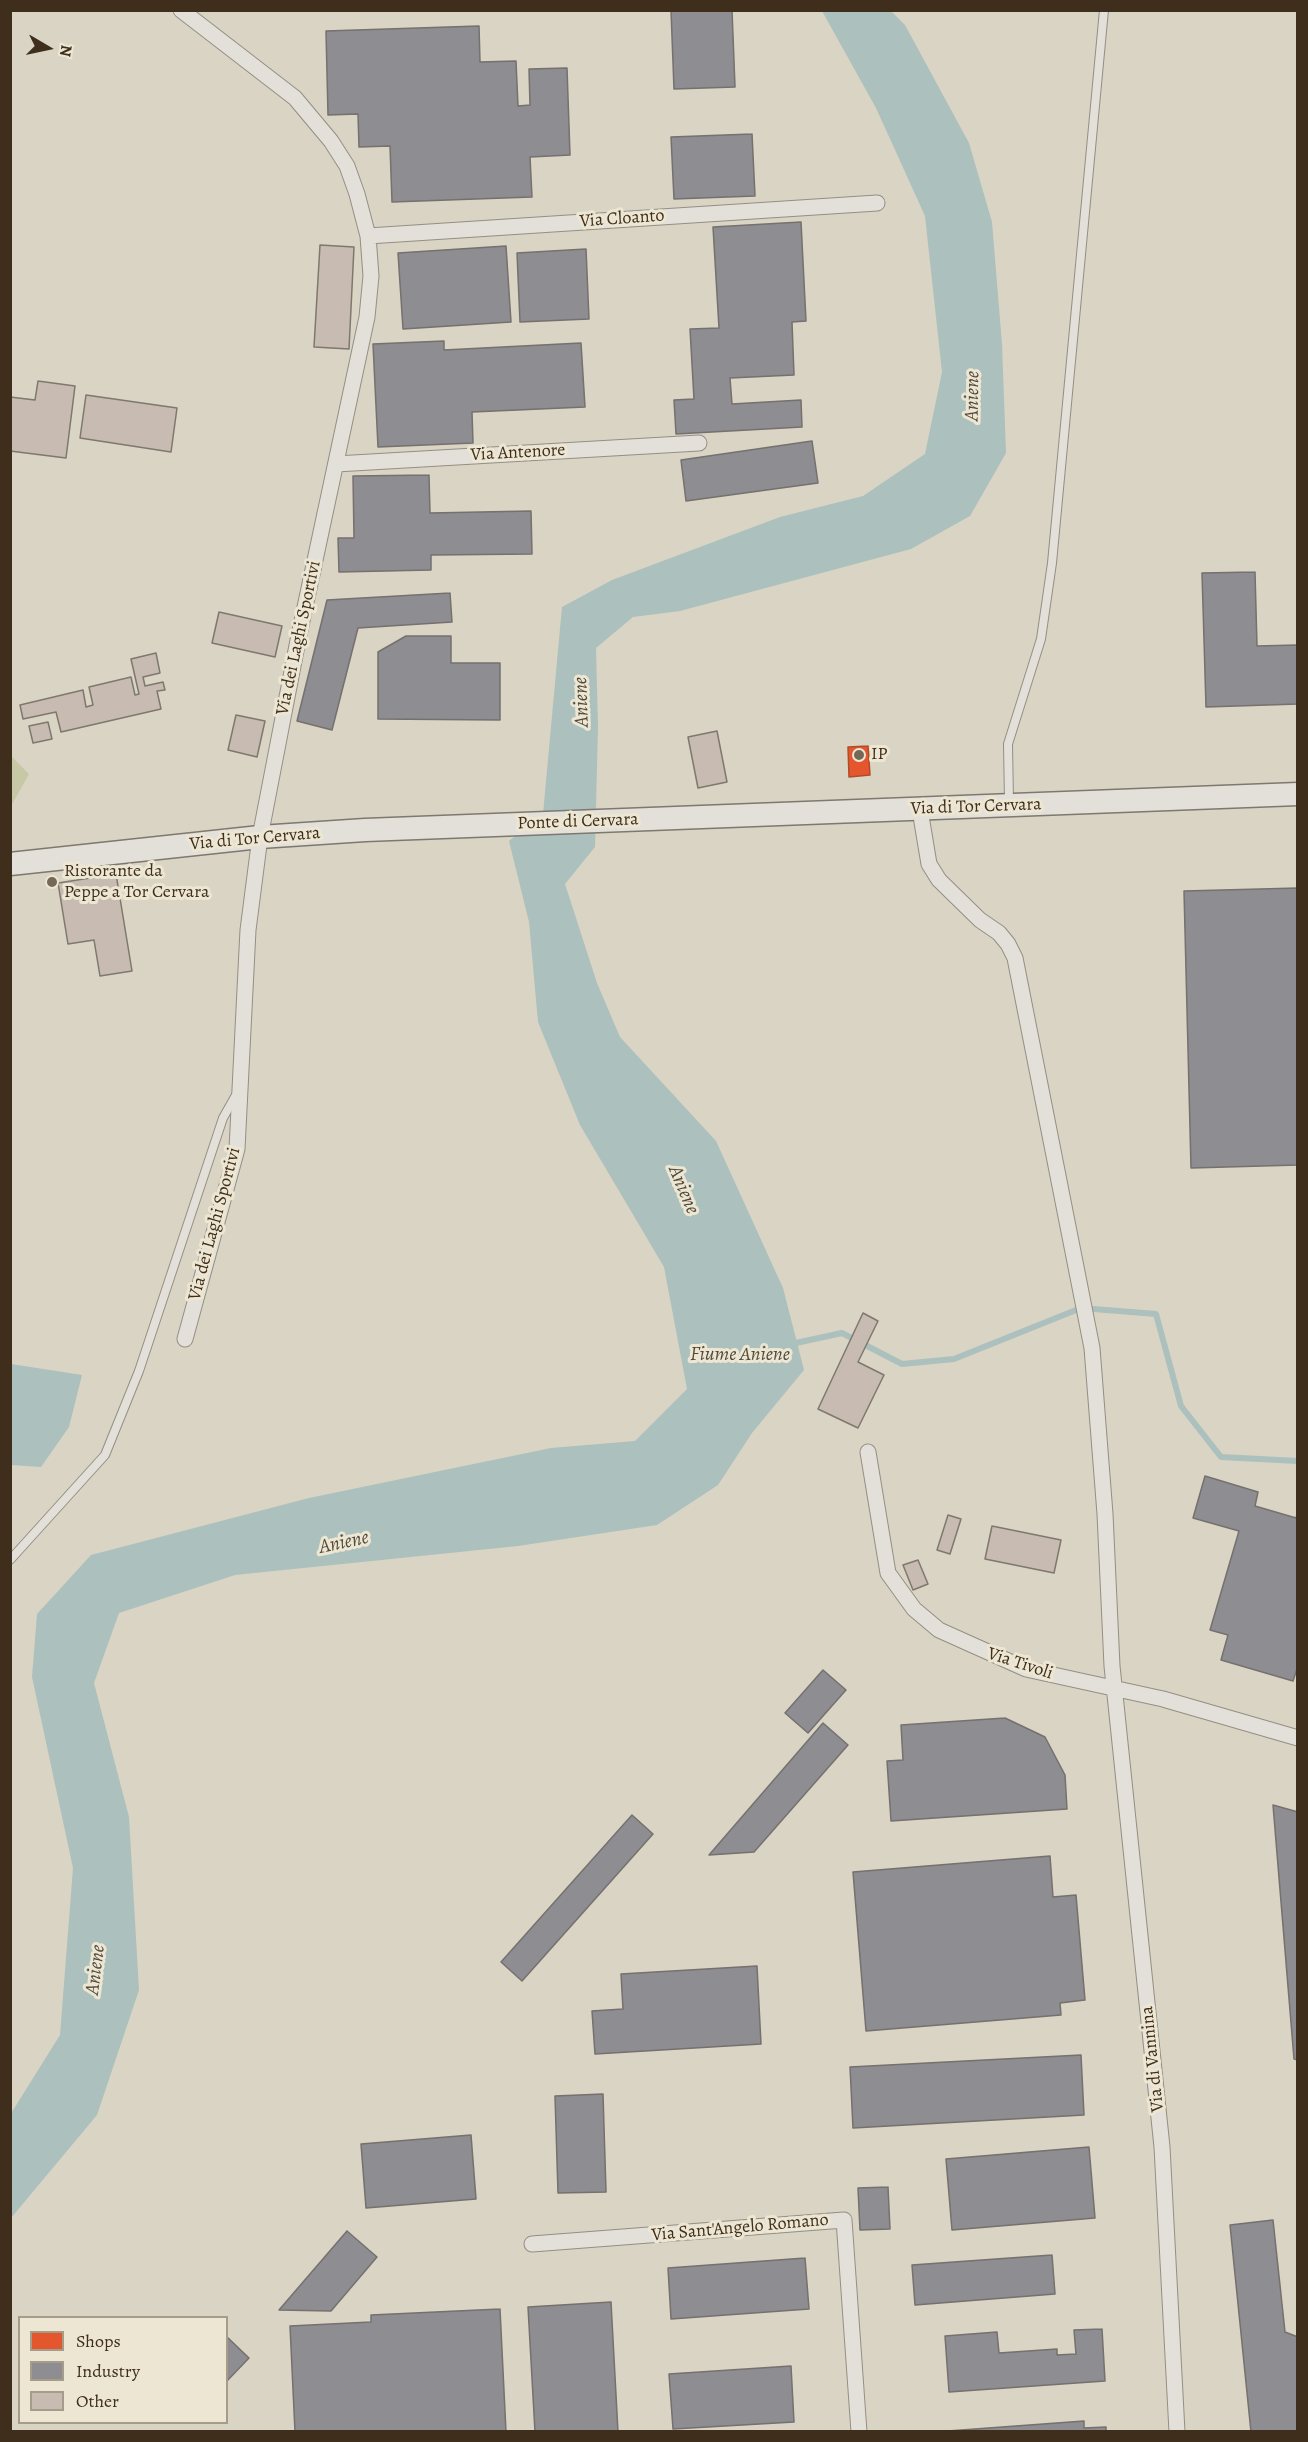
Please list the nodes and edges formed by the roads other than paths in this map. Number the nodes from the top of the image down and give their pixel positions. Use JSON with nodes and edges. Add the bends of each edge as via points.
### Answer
{"nodes":[{"id":1,"x":181,"y":10,"type":"edge"},
{"id":2,"x":1104,"y":10,"type":"edge"},
{"id":3,"x":877,"y":203,"type":"dead end"},
{"id":4,"x":368,"y":236,"type":"junction"},
{"id":5,"x":699,"y":443,"type":"dead end"},
{"id":6,"x":336,"y":464,"type":"junction"},
{"id":7,"x":1298,"y":794,"type":"edge"},
{"id":8,"x":1009,"y":806,"type":"junction"},
{"id":9,"x":920,"y":810,"type":"junction"},
{"id":10,"x":655,"y":819,"type":"joint"},
{"id":11,"x":501,"y":825,"type":"joint"},
{"id":12,"x":260,"y":837,"type":"junction"},
{"id":13,"x":10,"y":864,"type":"edge"},
{"id":14,"x":239,"y":1091,"type":"junction"},
{"id":15,"x":185,"y":1339,"type":"dead end"},
{"id":16,"x":868,"y":1452,"type":"dead end"},
{"id":17,"x":10,"y":1560,"type":"edge"},
{"id":18,"x":1114,"y":1688,"type":"junction"},
{"id":19,"x":1298,"y":1738,"type":"edge"},
{"id":20,"x":532,"y":2244,"type":"dead end"},
{"id":21,"x":859,"y":2432,"type":"edge"},
{"id":22,"x":1177,"y":2432,"type":"edge"}],
"edges":[{"from":1,"to":4,"type":"street","name":"Via dei Laghi Sportivi","via":[[295,98],[313,118],[347,166]]},
{"from":2,"to":8,"type":"lane","via":[[1052,563],[1041,639],[1008,744]]},
{"from":3,"to":4,"type":"street","name":"Via Cloanto"},
{"from":4,"to":6,"type":"street","name":"Via dei Laghi Sportivi","via":[[370,297]]},
{"from":5,"to":6,"type":"street","name":"Via Antenore"},
{"from":6,"to":12,"type":"street","name":"Via dei Laghi Sportivi"},
{"from":7,"to":8,"type":"street","name":"Via di Tor Cervara"},
{"from":8,"to":9,"type":"street","name":"Via di Tor Cervara"},
{"from":9,"to":10,"type":"street","name":"Via di Tor Cervara"},
{"from":9,"to":18,"type":"street","name":"Via di Vannina","via":[[929,864],[939,880],[999,933],[1015,958],[1092,1348],[1106,1514]]},
{"from":10,"to":11,"type":"street","name":"Ponte di Cervara"},
{"from":11,"to":12,"type":"street","name":"Via di Tor Cervara"},
{"from":12,"to":13,"type":"street","name":"Via di Tor Cervara"},
{"from":12,"to":14,"type":"street","name":"Via dei Laghi Sportivi","via":[[248,930]]},
{"from":14,"to":15,"type":"street","name":"Via dei Laghi Sportivi","via":[[237,1149]]},
{"from":14,"to":17,"type":"lane","via":[[223,1118],[139,1371],[105,1455]]},
{"from":16,"to":18,"type":"street","name":"Via Tivoli","via":[[888,1573],[924,1620],[954,1639],[1026,1669]]},
{"from":18,"to":19,"type":"street","name":"Via Tivoli"},
{"from":18,"to":22,"type":"street","name":"Via di Vannina","via":[[1162,2147]]},
{"from":20,"to":21,"type":"street","name":"Via Sant'Angelo Romano","via":[[844,2220]]}]}
